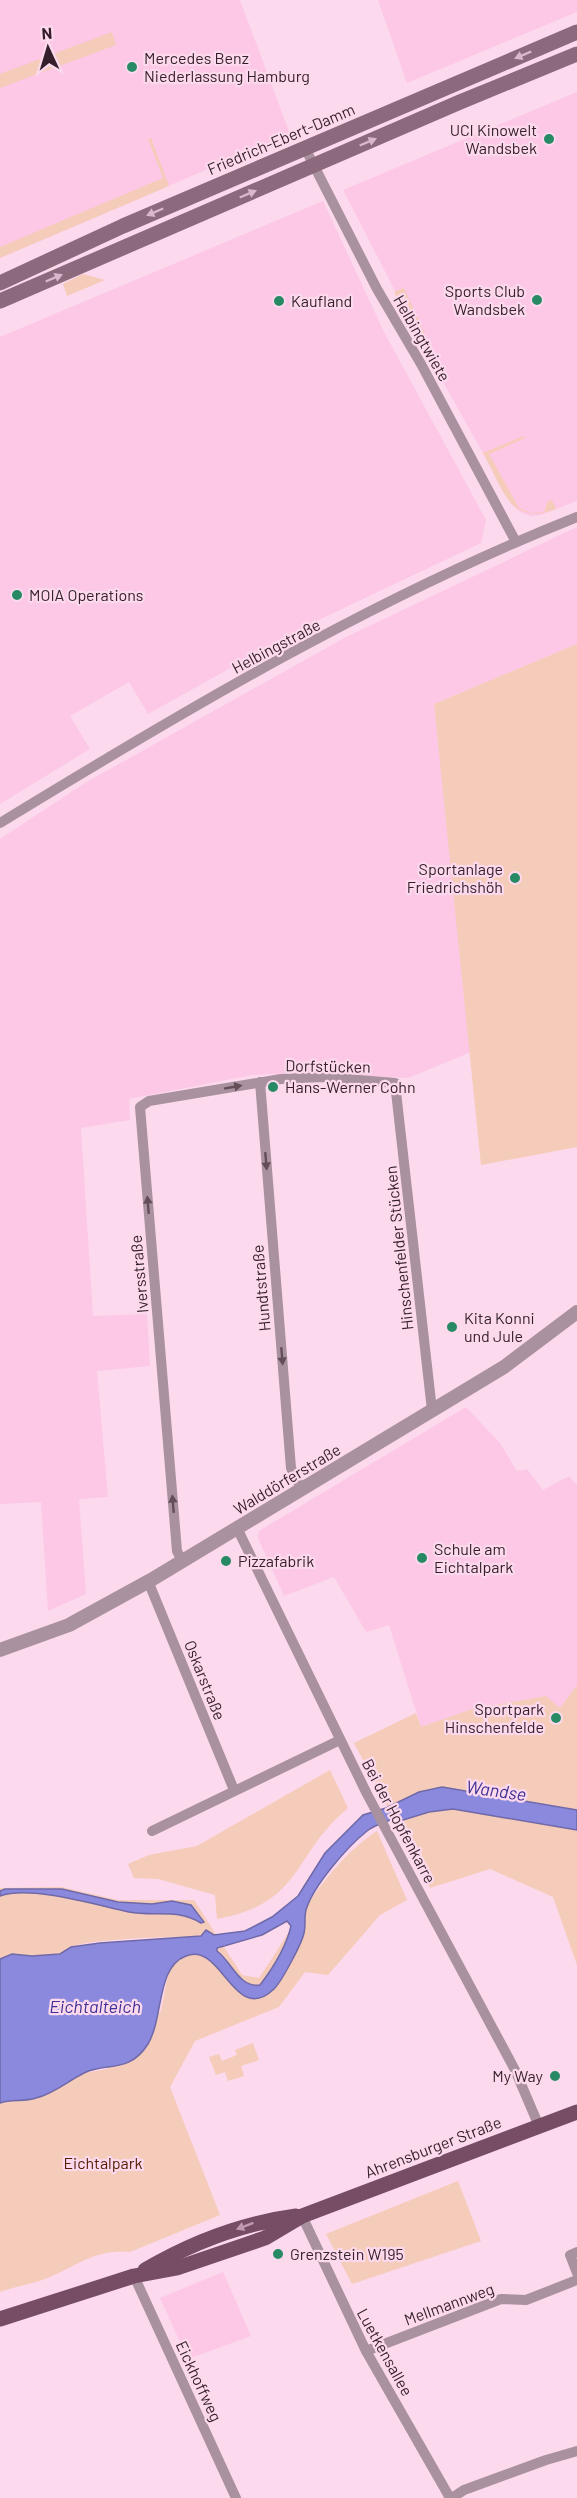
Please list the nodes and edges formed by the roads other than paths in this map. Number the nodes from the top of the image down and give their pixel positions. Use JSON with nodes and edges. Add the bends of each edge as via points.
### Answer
{"nodes":[{"id":1,"x":577,"y":32,"type":"edge"},
{"id":2,"x":577,"y":54,"type":"edge"},
{"id":3,"x":305,"y":148,"type":"junction"},
{"id":4,"x":314,"y":165,"type":"junction"},
{"id":5,"x":0,"y":283,"type":"edge"},
{"id":6,"x":0,"y":301,"type":"edge"},
{"id":7,"x":577,"y":518,"type":"edge"},
{"id":8,"x":516,"y":542,"type":"junction"},
{"id":9,"x":0,"y":823,"type":"edge"},
{"id":10,"x":260,"y":1082,"type":"junction"},
{"id":11,"x":395,"y":1083,"type":"joint"},
{"id":12,"x":577,"y":1312,"type":"edge"},
{"id":13,"x":432,"y":1410,"type":"junction"},
{"id":14,"x":302,"y":1490,"type":"junction"},
{"id":15,"x":237,"y":1528,"type":"junction"},
{"id":16,"x":182,"y":1561,"type":"junction"},
{"id":17,"x":148,"y":1581,"type":"junction"},
{"id":18,"x":0,"y":1650,"type":"edge"},
{"id":19,"x":340,"y":1740,"type":"junction"},
{"id":20,"x":234,"y":1791,"type":"junction"},
{"id":21,"x":152,"y":1831,"type":"dead end"},
{"id":22,"x":577,"y":2112,"type":"edge"},
{"id":23,"x":539,"y":2126,"type":"junction"},
{"id":24,"x":302,"y":2216,"type":"junction"},
{"id":25,"x":577,"y":2252,"type":"edge"},
{"id":26,"x":577,"y":2273,"type":"edge"},
{"id":27,"x":135,"y":2276,"type":"junction"},
{"id":28,"x":577,"y":2280,"type":"edge"},
{"id":29,"x":0,"y":2319,"type":"edge"},
{"id":30,"x":366,"y":2350,"type":"junction"},
{"id":31,"x":577,"y":2451,"type":"edge"},
{"id":32,"x":236,"y":2498,"type":"edge"},
{"id":33,"x":451,"y":2498,"type":"edge"}],
"edges":[{"from":1,"to":3,"type":"main road","name":"Friedrich-Ebert-Damm","one_way":true},
{"from":4,"to":2,"type":"main road","one_way":true},
{"from":3,"to":4,"type":"street","name":"Helbingtwiete"},
{"from":3,"to":5,"type":"main road","name":"Friedrich-Ebert-Damm","one_way":true},
{"from":6,"to":4,"type":"main road","one_way":true},
{"from":4,"to":8,"type":"street","name":"Helbingtwiete","via":[[381,297]]},
{"from":7,"to":8,"type":"street","name":"Helbingstraße"},
{"from":8,"to":9,"type":"street","name":"Helbingstraße","via":[[330,634],[154,729]]},
{"from":10,"to":11,"type":"street","name":"Dorfstücken","via":[[322,1077]]},
{"from":10,"to":14,"type":"street","name":"Hundtstraße","one_way":true,"via":[[291,1468]]},
{"from":16,"to":10,"type":"street","name":"Iversstraße","one_way":true,"via":[[177,1551],[140,1107],[149,1101]]},
{"from":11,"to":13,"type":"street","name":"Hinschenfelder Stücken"},
{"from":12,"to":13,"type":"street","name":"Walddörferstraße","via":[[504,1367]]},
{"from":13,"to":14,"type":"street","name":"Walddörferstraße"},
{"from":14,"to":15,"type":"street","name":"Walddörferstraße"},
{"from":15,"to":16,"type":"street","name":"Walddörferstraße"},
{"from":15,"to":19,"type":"street","name":"Bei der Hopfenkarre"},
{"from":16,"to":17,"type":"street","name":"Walddörferstraße"},
{"from":17,"to":18,"type":"street","name":"Walddörferstraße","via":[[69,1625]]},
{"from":17,"to":20,"type":"street","name":"Oskarstraße"},
{"from":19,"to":20,"type":"street"},
{"from":19,"to":23,"type":"street","name":"Bei der Hopfenkarre","via":[[515,2070]]},
{"from":20,"to":21,"type":"street"},
{"from":22,"to":23,"type":"main road","name":"Ahrensburger Straße"},
{"from":23,"to":24,"type":"main road","name":"Ahrensburger Straße"},
{"from":24,"to":27,"type":"main road","name":"Ahrensburger Straße","via":[[259,2221],[168,2256]]},
{"from":24,"to":30,"type":"street","name":"Luetkensallee"},
{"from":25,"to":26,"type":"street","via":[[570,2255]]},
{"from":27,"to":29,"type":"main road","name":"Ahrensburger Straße"},
{"from":27,"to":32,"type":"street","name":"Eickhoffweg"},
{"from":28,"to":30,"type":"street","name":"Mellmannweg","via":[[526,2300],[501,2299]]},
{"from":30,"to":33,"type":"street","name":"Luetkensallee"},
{"from":31,"to":33,"type":"street"}]}
